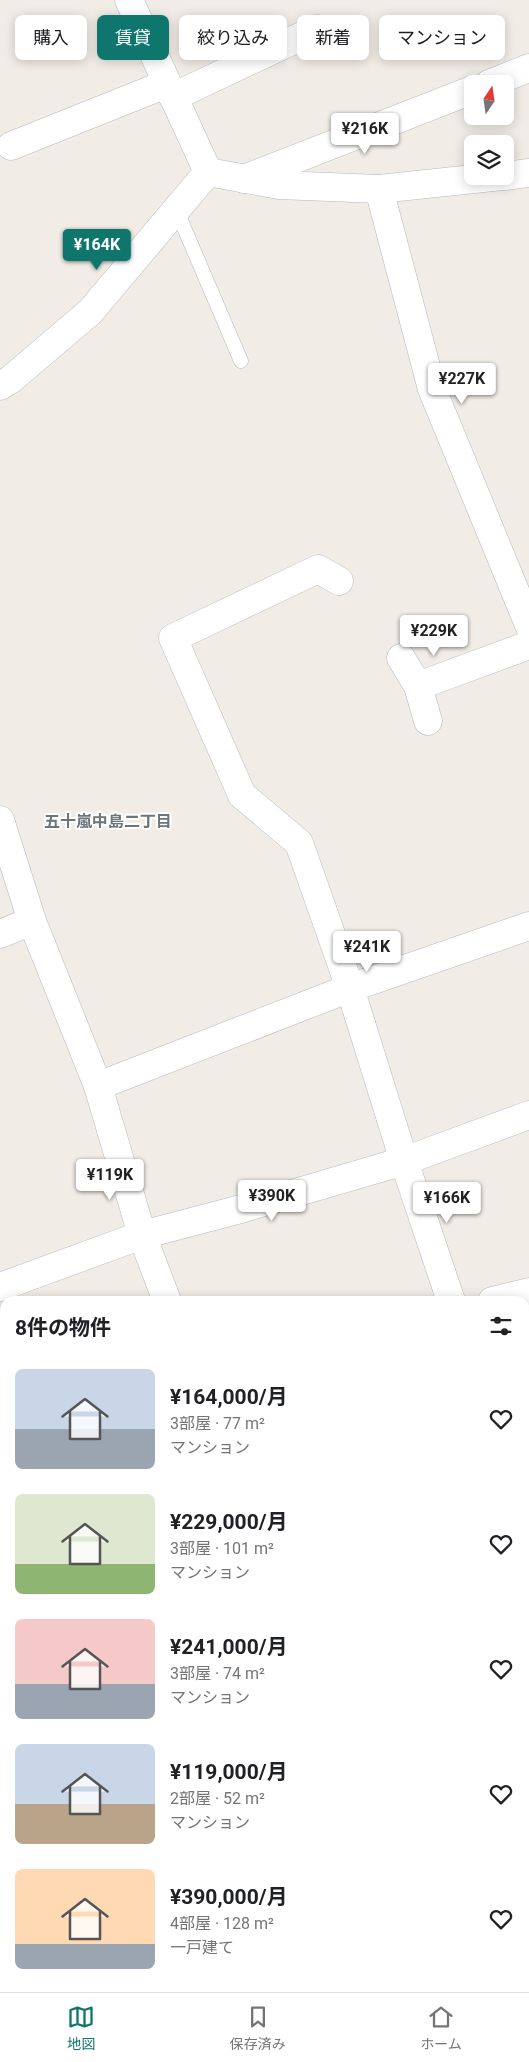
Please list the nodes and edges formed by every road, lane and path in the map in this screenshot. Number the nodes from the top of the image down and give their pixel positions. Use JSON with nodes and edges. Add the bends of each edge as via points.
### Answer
{"nodes":[{"id":1,"x":129,"y":0,"type":"edge"},
{"id":2,"x":297,"y":37,"type":"edge"},
{"id":3,"x":529,"y":68,"type":"edge"},
{"id":4,"x":512,"y":75,"type":"edge"},
{"id":5,"x":169,"y":91,"type":"junction"},
{"id":6,"x":464,"y":93,"type":"edge"},
{"id":7,"x":11,"y":146,"type":"dead end"},
{"id":8,"x":208,"y":172,"type":"junction"},
{"id":9,"x":529,"y":173,"type":"edge"},
{"id":10,"x":514,"y":175,"type":"edge"},
{"id":11,"x":242,"y":180,"type":"junction"},
{"id":12,"x":464,"y":180,"type":"edge"},
{"id":13,"x":378,"y":190,"type":"junction"},
{"id":14,"x":176,"y":210,"type":"junction"},
{"id":15,"x":241,"y":361,"type":"dead end"},
{"id":16,"x":0,"y":386,"type":"edge"},
{"id":17,"x":339,"y":581,"type":"dead end"},
{"id":18,"x":529,"y":625,"type":"edge"},
{"id":19,"x":529,"y":645,"type":"edge"},
{"id":20,"x":401,"y":658,"type":"dead end"},
{"id":21,"x":418,"y":686,"type":"junction"},
{"id":22,"x":428,"y":721,"type":"dead end"},
{"id":23,"x":0,"y":820,"type":"edge"},
{"id":24,"x":32,"y":921,"type":"junction"},
{"id":25,"x":529,"y":926,"type":"edge"},
{"id":26,"x":0,"y":934,"type":"edge"},
{"id":27,"x":350,"y":988,"type":"junction"},
{"id":28,"x":98,"y":1086,"type":"junction"},
{"id":29,"x":529,"y":1116,"type":"edge"},
{"id":30,"x":404,"y":1161,"type":"junction"},
{"id":31,"x":142,"y":1235,"type":"junction"},
{"id":32,"x":0,"y":1287,"type":"edge"},
{"id":33,"x":529,"y":1292,"type":"edge"},
{"id":34,"x":165,"y":1296,"type":"edge"},
{"id":35,"x":449,"y":1296,"type":"edge"},
{"id":36,"x":513,"y":1296,"type":"edge"}],
"edges":[{"from":1,"to":5,"type":"street"},
{"from":2,"to":5,"type":"street"},
{"from":3,"to":4,"type":"street"},
{"from":5,"to":7,"type":"street"},
{"from":5,"to":8,"type":"street"},
{"from":6,"to":11,"type":"street"},
{"from":8,"to":11,"type":"street"},
{"from":8,"to":14,"type":"street"},
{"from":9,"to":10,"type":"street"},
{"from":11,"to":13,"type":"street"},
{"from":12,"to":13,"type":"street"},
{"from":13,"to":18,"type":"street","via":[[432,389]]},
{"from":14,"to":15,"type":"lane"},
{"from":14,"to":16,"type":"street","via":[[90,312]]},
{"from":17,"to":27,"type":"street","via":[[318,569],[173,638],[242,795],[299,843]]},
{"from":19,"to":21,"type":"street"},
{"from":20,"to":21,"type":"street"},
{"from":21,"to":22,"type":"street"},
{"from":23,"to":24,"type":"street"},
{"from":24,"to":26,"type":"street"},
{"from":24,"to":28,"type":"street"},
{"from":25,"to":27,"type":"street"},
{"from":27,"to":28,"type":"street"},
{"from":27,"to":30,"type":"street"},
{"from":28,"to":31,"type":"street"},
{"from":29,"to":30,"type":"street"},
{"from":30,"to":31,"type":"street"},
{"from":30,"to":35,"type":"street"},
{"from":31,"to":32,"type":"street"},
{"from":31,"to":34,"type":"street"},
{"from":33,"to":36,"type":"street"}]}
